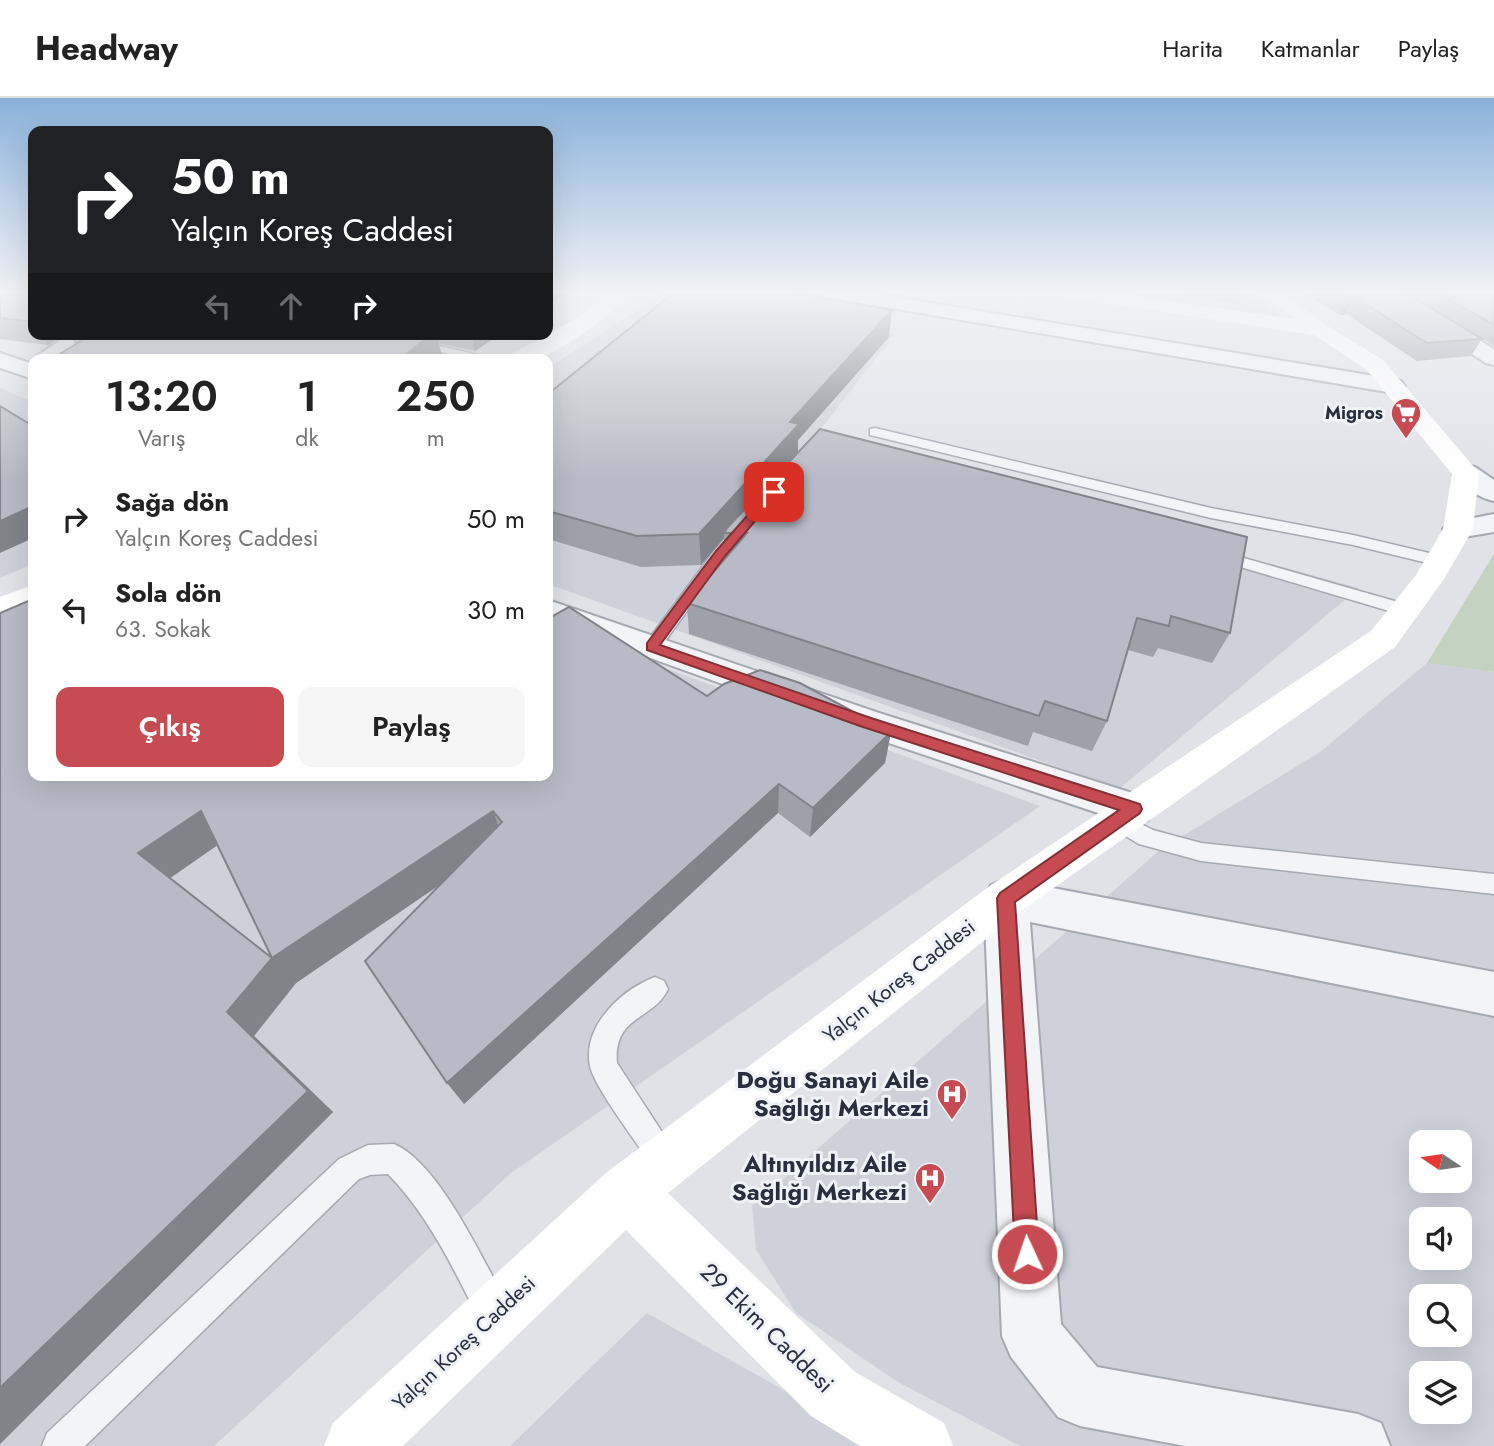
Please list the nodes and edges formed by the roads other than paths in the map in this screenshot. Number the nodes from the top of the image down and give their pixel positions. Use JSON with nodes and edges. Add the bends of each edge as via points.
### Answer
{"nodes":[{"id":1,"x":1201,"y":354,"type":"edge"},
{"id":2,"x":1358,"y":354,"type":"edge"},
{"id":3,"x":0,"y":360,"type":"edge"},
{"id":4,"x":28,"y":365,"type":"edge"},
{"id":5,"x":1393,"y":386,"type":"junction"},
{"id":6,"x":875,"y":432,"type":"dead end"},
{"id":7,"x":756,"y":513,"type":"edge"},
{"id":8,"x":1473,"y":513,"type":"edge"},
{"id":9,"x":1205,"y":552,"type":"edge"},
{"id":10,"x":28,"y":597,"type":"edge"},
{"id":11,"x":0,"y":609,"type":"edge"},
{"id":12,"x":1406,"y":610,"type":"junction"},
{"id":13,"x":553,"y":612,"type":"edge"},
{"id":14,"x":28,"y":619,"type":"edge"},
{"id":15,"x":0,"y":631,"type":"edge"},
{"id":16,"x":652,"y":647,"type":"junction"},
{"id":17,"x":1126,"y":815,"type":"junction"},
{"id":18,"x":1494,"y":884,"type":"edge"},
{"id":19,"x":1006,"y":898,"type":"junction"},
{"id":20,"x":655,"y":989,"type":"dead end"},
{"id":21,"x":1494,"y":994,"type":"edge"},
{"id":22,"x":646,"y":1176,"type":"junction"},
{"id":23,"x":495,"y":1315,"type":"junction"},
{"id":24,"x":1251,"y":1436,"type":"edge"},
{"id":25,"x":60,"y":1446,"type":"edge"},
{"id":26,"x":356,"y":1446,"type":"edge"},
{"id":27,"x":921,"y":1446,"type":"edge"},
{"id":28,"x":1358,"y":1446,"type":"edge"}],
"edges":[{"from":1,"to":5,"type":"street"},
{"from":2,"to":5,"type":"street"},
{"from":3,"to":4,"type":"street"},
{"from":5,"to":8,"type":"street"},
{"from":6,"to":8,"type":"lane","via":[[1211,513],[1353,540]]},
{"from":7,"to":16,"type":"lane"},
{"from":8,"to":12,"type":"street","name":"Yalçın Koreş Caddesi"},
{"from":9,"to":12,"type":"lane"},
{"from":10,"to":11,"type":"street"},
{"from":12,"to":17,"type":"street","name":"Yalçın Koreş Caddesi","via":[[1383,639]]},
{"from":13,"to":16,"type":"street"},
{"from":14,"to":15,"type":"street"},
{"from":16,"to":17,"type":"street"},
{"from":17,"to":18,"type":"lane","via":[[1147,838],[1201,852]]},
{"from":17,"to":19,"type":"street","name":"Yalçın Koreş Caddesi"},
{"from":19,"to":21,"type":"street"},
{"from":19,"to":22,"type":"street","name":"Yalçın Koreş Caddesi"},
{"from":19,"to":24,"type":"street","via":[[1032,1336],[1080,1395]]},
{"from":20,"to":22,"type":"lane","via":[[614,1020],[602,1055]]},
{"from":22,"to":23,"type":"street","name":"Yalçın Koreş Caddesi"},
{"from":22,"to":27,"type":"street","name":"29 Ekim Caddesi","via":[[833,1394]]},
{"from":23,"to":25,"type":"lane","via":[[415,1177],[394,1159],[368,1160],[349,1169]]},
{"from":23,"to":26,"type":"street","name":"Yalçın Koreş Caddesi"},
{"from":24,"to":28,"type":"street"}]}
